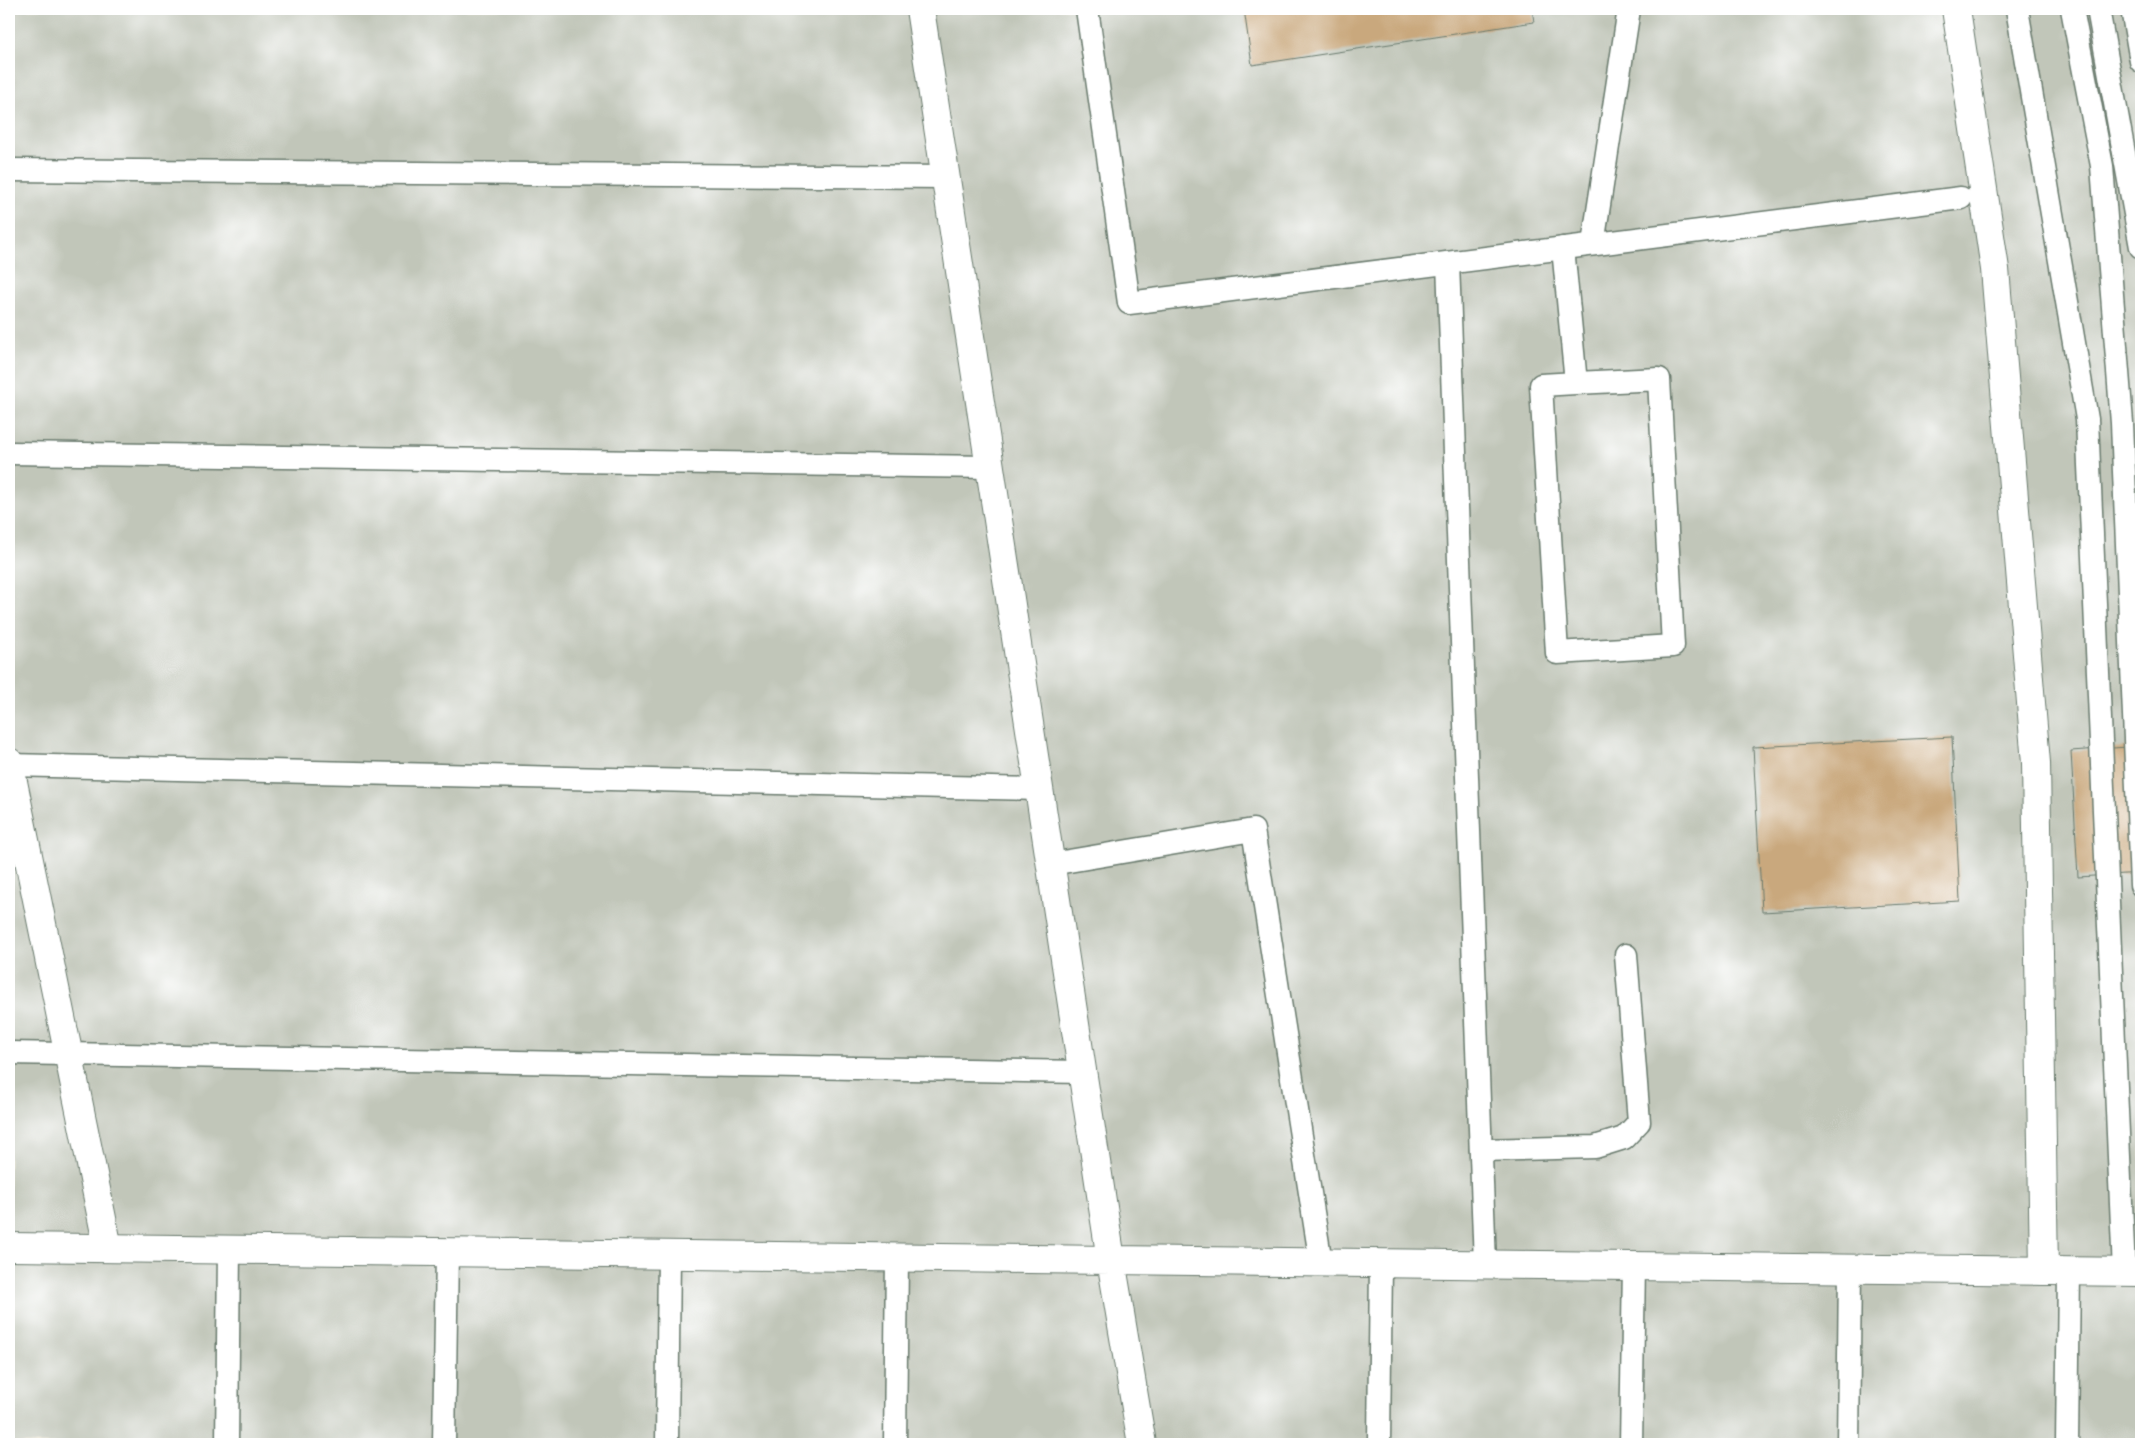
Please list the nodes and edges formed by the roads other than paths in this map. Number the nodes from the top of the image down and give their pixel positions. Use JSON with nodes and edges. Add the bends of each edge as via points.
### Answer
{"nodes":[{"id":1,"x":920,"y":9,"type":"edge"},
{"id":2,"x":1087,"y":9,"type":"edge"},
{"id":3,"x":1629,"y":9,"type":"edge"},
{"id":4,"x":1956,"y":9,"type":"edge"},
{"id":5,"x":2017,"y":9,"type":"edge"},
{"id":6,"x":2072,"y":9,"type":"edge"},
{"id":7,"x":2098,"y":9,"type":"edge"},
{"id":8,"x":2132,"y":9,"type":"edge"},
{"id":9,"x":2141,"y":61,"type":"edge"},
{"id":10,"x":9,"y":170,"type":"edge"},
{"id":11,"x":946,"y":178,"type":"junction"},
{"id":12,"x":1961,"y":198,"type":"dead end"},
{"id":13,"x":1593,"y":244,"type":"junction"},
{"id":14,"x":1563,"y":248,"type":"junction"},
{"id":15,"x":2141,"y":248,"type":"edge"},
{"id":16,"x":1448,"y":263,"type":"junction"},
{"id":17,"x":1576,"y":384,"type":"junction"},
{"id":18,"x":9,"y":453,"type":"edge"},
{"id":19,"x":990,"y":467,"type":"junction"},
{"id":20,"x":9,"y":764,"type":"edge"},
{"id":21,"x":1039,"y":789,"type":"junction"},
{"id":22,"x":1051,"y":864,"type":"junction"},
{"id":23,"x":2141,"y":885,"type":"edge"},
{"id":24,"x":1626,"y":955,"type":"dead end"},
{"id":25,"x":9,"y":1053,"type":"edge"},
{"id":26,"x":69,"y":1054,"type":"junction"},
{"id":27,"x":1082,"y":1072,"type":"junction"},
{"id":28,"x":1481,"y":1150,"type":"junction"},
{"id":29,"x":9,"y":1247,"type":"edge"},
{"id":30,"x":108,"y":1248,"type":"junction"},
{"id":31,"x":229,"y":1249,"type":"junction"},
{"id":32,"x":447,"y":1252,"type":"junction"},
{"id":33,"x":669,"y":1254,"type":"junction"},
{"id":34,"x":897,"y":1257,"type":"junction"},
{"id":35,"x":1111,"y":1260,"type":"junction"},
{"id":36,"x":1321,"y":1263,"type":"junction"},
{"id":37,"x":1382,"y":1263,"type":"junction"},
{"id":38,"x":1485,"y":1264,"type":"junction"},
{"id":39,"x":1634,"y":1266,"type":"junction"},
{"id":40,"x":1850,"y":1269,"type":"junction"},
{"id":41,"x":2056,"y":1272,"type":"junction"},
{"id":42,"x":2133,"y":1272,"type":"edge"},
{"id":43,"x":227,"y":1444,"type":"edge"},
{"id":44,"x":444,"y":1444,"type":"edge"},
{"id":45,"x":667,"y":1444,"type":"edge"},
{"id":46,"x":895,"y":1444,"type":"edge"},
{"id":47,"x":1142,"y":1444,"type":"edge"},
{"id":48,"x":1379,"y":1444,"type":"edge"},
{"id":49,"x":1631,"y":1444,"type":"edge"},
{"id":50,"x":1848,"y":1444,"type":"edge"},
{"id":51,"x":2067,"y":1444,"type":"edge"}],
"edges":[{"from":1,"to":11,"type":"street"},
{"from":2,"to":16,"type":"lane","via":[[1129,303]]},
{"from":3,"to":13,"type":"lane"},
{"from":4,"to":41,"type":"street","via":[[1996,269],[2036,763]]},
{"from":5,"to":42,"type":"lane","via":[[2087,419]]},
{"from":6,"to":23,"type":"lane","via":[[2102,166],[2122,423]]},
{"from":7,"to":15,"type":"lane"},
{"from":8,"to":9,"type":"lane"},
{"from":10,"to":11,"type":"lane"},
{"from":11,"to":19,"type":"street"},
{"from":12,"to":13,"type":"lane"},
{"from":13,"to":14,"type":"lane"},
{"from":14,"to":16,"type":"lane"},
{"from":14,"to":17,"type":"lane"},
{"from":16,"to":28,"type":"lane"},
{"from":17,"to":17,"type":"lane","via":[[1542,385],[1556,653],[1673,646],[1659,379]]},
{"from":18,"to":19,"type":"lane"},
{"from":19,"to":21,"type":"street"},
{"from":20,"to":21,"type":"lane"},
{"from":20,"to":26,"type":"street"},
{"from":21,"to":22,"type":"street"},
{"from":22,"to":27,"type":"street"},
{"from":22,"to":36,"type":"lane","via":[[1253,830]]},
{"from":24,"to":28,"type":"lane","via":[[1639,1122],[1624,1138],[1595,1146]]},
{"from":25,"to":26,"type":"lane"},
{"from":26,"to":27,"type":"lane"},
{"from":26,"to":30,"type":"street"},
{"from":27,"to":35,"type":"street"},
{"from":28,"to":38,"type":"lane"},
{"from":29,"to":30,"type":"street"},
{"from":30,"to":31,"type":"street"},
{"from":31,"to":32,"type":"street"},
{"from":31,"to":43,"type":"lane"},
{"from":32,"to":33,"type":"street"},
{"from":32,"to":44,"type":"lane"},
{"from":33,"to":34,"type":"street"},
{"from":33,"to":45,"type":"lane"},
{"from":34,"to":35,"type":"street"},
{"from":34,"to":46,"type":"lane"},
{"from":35,"to":36,"type":"street"},
{"from":35,"to":47,"type":"street"},
{"from":36,"to":37,"type":"street"},
{"from":37,"to":38,"type":"street"},
{"from":37,"to":48,"type":"lane"},
{"from":38,"to":39,"type":"street"},
{"from":39,"to":40,"type":"street"},
{"from":39,"to":49,"type":"lane"},
{"from":40,"to":41,"type":"street"},
{"from":40,"to":50,"type":"lane"},
{"from":41,"to":42,"type":"street"},
{"from":41,"to":51,"type":"lane"}]}
